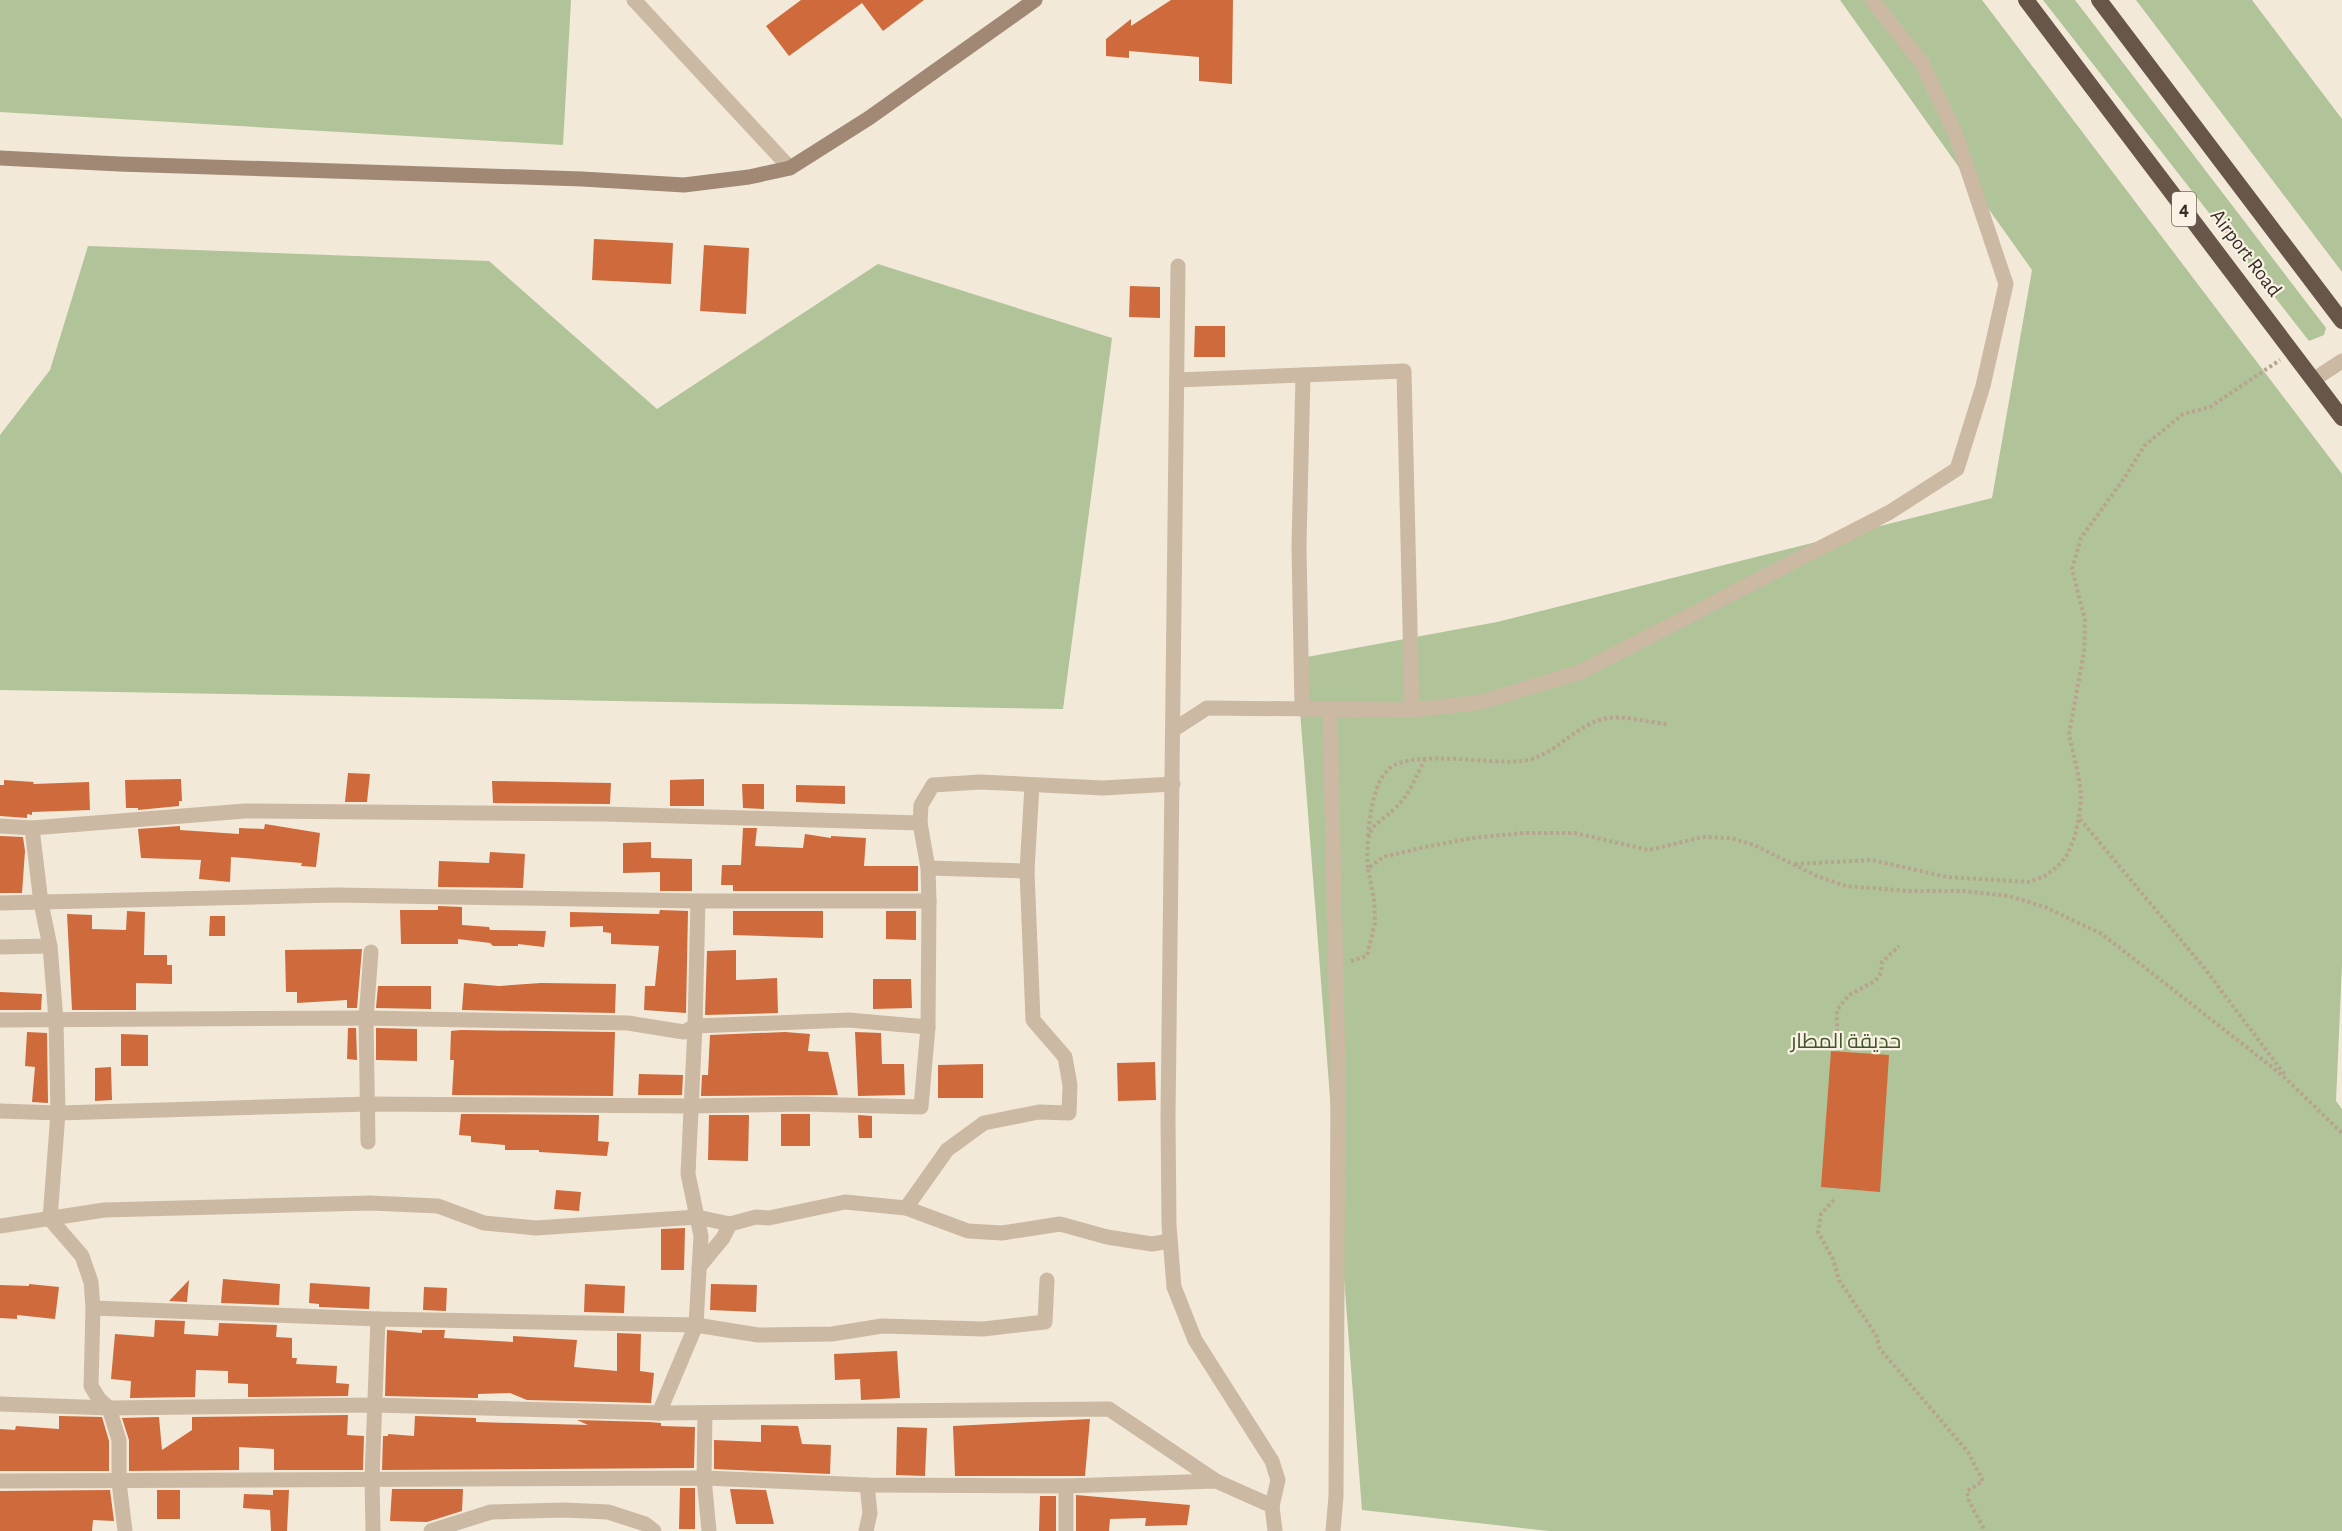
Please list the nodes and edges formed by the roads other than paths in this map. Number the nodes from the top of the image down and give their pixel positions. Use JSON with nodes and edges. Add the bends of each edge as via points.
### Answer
{"nodes":[{"id":1,"x":634,"y":0,"type":"edge"},
{"id":2,"x":1035,"y":0,"type":"edge"},
{"id":3,"x":1872,"y":0,"type":"edge"},
{"id":4,"x":2026,"y":0,"type":"edge"},
{"id":5,"x":2099,"y":0,"type":"edge"},
{"id":6,"x":0,"y":158,"type":"edge"},
{"id":7,"x":790,"y":168,"type":"junction"},
{"id":8,"x":1178,"y":266,"type":"dead end"},
{"id":9,"x":2342,"y":321,"type":"edge"},
{"id":10,"x":2342,"y":362,"type":"edge"},
{"id":11,"x":1303,"y":375,"type":"junction"},
{"id":12,"x":1177,"y":380,"type":"junction"},
{"id":13,"x":2313,"y":380,"type":"junction"},
{"id":14,"x":2342,"y":418,"type":"edge"},
{"id":15,"x":1302,"y":710,"type":"junction"},
{"id":16,"x":1330,"y":710,"type":"junction"},
{"id":17,"x":1412,"y":710,"type":"junction"},
{"id":18,"x":1173,"y":730,"type":"junction"},
{"id":19,"x":1173,"y":784,"type":"junction"},
{"id":20,"x":1032,"y":785,"type":"junction"},
{"id":21,"x":920,"y":823,"type":"junction"},
{"id":22,"x":0,"y":826,"type":"edge"},
{"id":23,"x":32,"y":828,"type":"junction"},
{"id":24,"x":928,"y":868,"type":"junction"},
{"id":25,"x":1027,"y":872,"type":"junction"},
{"id":26,"x":698,"y":901,"type":"junction"},
{"id":27,"x":929,"y":902,"type":"junction"},
{"id":28,"x":0,"y":903,"type":"edge"},
{"id":29,"x":41,"y":903,"type":"junction"},
{"id":30,"x":50,"y":946,"type":"junction"},
{"id":31,"x":0,"y":947,"type":"edge"},
{"id":32,"x":371,"y":952,"type":"dead end"},
{"id":33,"x":366,"y":1018,"type":"junction"},
{"id":34,"x":0,"y":1020,"type":"edge"},
{"id":35,"x":56,"y":1020,"type":"junction"},
{"id":36,"x":695,"y":1026,"type":"junction"},
{"id":37,"x":928,"y":1027,"type":"junction"},
{"id":38,"x":369,"y":1104,"type":"junction"},
{"id":39,"x":691,"y":1107,"type":"junction"},
{"id":40,"x":0,"y":1111,"type":"edge"},
{"id":41,"x":58,"y":1113,"type":"junction"},
{"id":42,"x":368,"y":1142,"type":"dead end"},
{"id":43,"x":906,"y":1208,"type":"junction"},
{"id":44,"x":697,"y":1217,"type":"junction"},
{"id":45,"x":50,"y":1219,"type":"junction"},
{"id":46,"x":730,"y":1224,"type":"junction"},
{"id":47,"x":0,"y":1226,"type":"edge"},
{"id":48,"x":1170,"y":1241,"type":"junction"},
{"id":49,"x":699,"y":1267,"type":"junction"},
{"id":50,"x":1047,"y":1280,"type":"dead end"},
{"id":51,"x":93,"y":1308,"type":"junction"},
{"id":52,"x":378,"y":1319,"type":"junction"},
{"id":53,"x":696,"y":1325,"type":"junction"},
{"id":54,"x":0,"y":1404,"type":"edge"},
{"id":55,"x":374,"y":1405,"type":"junction"},
{"id":56,"x":109,"y":1408,"type":"junction"},
{"id":57,"x":659,"y":1413,"type":"junction"},
{"id":58,"x":705,"y":1413,"type":"junction"},
{"id":59,"x":372,"y":1478,"type":"junction"},
{"id":60,"x":705,"y":1478,"type":"junction"},
{"id":61,"x":0,"y":1481,"type":"edge"},
{"id":62,"x":1216,"y":1481,"type":"junction"},
{"id":63,"x":119,"y":1482,"type":"junction"},
{"id":64,"x":867,"y":1485,"type":"junction"},
{"id":65,"x":1066,"y":1486,"type":"junction"},
{"id":66,"x":1272,"y":1506,"type":"junction"},
{"id":67,"x":124,"y":1531,"type":"edge"},
{"id":68,"x":373,"y":1531,"type":"edge"},
{"id":69,"x":431,"y":1531,"type":"edge"},
{"id":70,"x":654,"y":1531,"type":"edge"},
{"id":71,"x":709,"y":1531,"type":"edge"},
{"id":72,"x":866,"y":1531,"type":"edge"},
{"id":73,"x":1066,"y":1531,"type":"edge"},
{"id":74,"x":1275,"y":1531,"type":"edge"},
{"id":75,"x":1333,"y":1531,"type":"edge"}],
"edges":[{"from":1,"to":7,"type":"street"},
{"from":2,"to":7,"type":"main road","via":[[869,118]]},
{"from":3,"to":17,"type":"street","via":[[1922,63],[1956,135],[2006,284],[1983,386],[1957,469],[1890,512],[1580,672],[1482,702]]},
{"from":4,"to":13,"type":"highway","name":"Airport Road","number":"4"},
{"from":5,"to":9,"type":"highway","name":"Airport Road"},
{"from":6,"to":7,"type":"main road","via":[[684,185]]},
{"from":8,"to":12,"type":"street"},
{"from":10,"to":13,"type":"street"},
{"from":11,"to":12,"type":"street"},
{"from":11,"to":15,"type":"street","via":[[1299,546]]},
{"from":11,"to":17,"type":"street","via":[[1404,371]]},
{"from":12,"to":18,"type":"street"},
{"from":13,"to":14,"type":"highway","name":"Airport Road","number":"4"},
{"from":15,"to":16,"type":"street"},
{"from":15,"to":18,"type":"street","via":[[1207,708]]},
{"from":16,"to":17,"type":"street"},
{"from":16,"to":75,"type":"street","via":[[1339,1192]]},
{"from":18,"to":19,"type":"street"},
{"from":19,"to":20,"type":"street","via":[[1103,788]]},
{"from":19,"to":48,"type":"street"},
{"from":20,"to":21,"type":"street","via":[[933,785],[921,805]]},
{"from":20,"to":25,"type":"street"},
{"from":21,"to":23,"type":"street","via":[[604,814],[244,811]]},
{"from":21,"to":24,"type":"street"},
{"from":22,"to":23,"type":"street"},
{"from":23,"to":29,"type":"street"},
{"from":24,"to":25,"type":"street"},
{"from":24,"to":27,"type":"street"},
{"from":25,"to":43,"type":"street","via":[[1033,1020],[1065,1057],[1069,1113],[1039,1112],[984,1123],[947,1150]]},
{"from":26,"to":27,"type":"street"},
{"from":26,"to":29,"type":"street","via":[[336,895]]},
{"from":26,"to":36,"type":"street"},
{"from":27,"to":37,"type":"street"},
{"from":28,"to":29,"type":"street"},
{"from":29,"to":30,"type":"street"},
{"from":30,"to":31,"type":"street"},
{"from":30,"to":35,"type":"street"},
{"from":32,"to":33,"type":"street"},
{"from":33,"to":35,"type":"street"},
{"from":33,"to":36,"type":"street","via":[[628,1023],[684,1032]]},
{"from":33,"to":38,"type":"street"},
{"from":34,"to":35,"type":"street"},
{"from":35,"to":41,"type":"street"},
{"from":36,"to":37,"type":"street","via":[[849,1020]]},
{"from":36,"to":39,"type":"street"},
{"from":37,"to":39,"type":"street","via":[[921,1107]]},
{"from":38,"to":39,"type":"street"},
{"from":38,"to":41,"type":"street"},
{"from":38,"to":42,"type":"street"},
{"from":39,"to":44,"type":"street","via":[[688,1174]]},
{"from":40,"to":41,"type":"street"},
{"from":41,"to":45,"type":"street"},
{"from":43,"to":46,"type":"street","via":[[845,1202]]},
{"from":43,"to":48,"type":"street","via":[[968,1232],[1002,1233],[1060,1224],[1141,1243]]},
{"from":44,"to":45,"type":"street","via":[[536,1228],[484,1223],[438,1206],[370,1203],[104,1210]]},
{"from":44,"to":46,"type":"street"},
{"from":44,"to":49,"type":"street","via":[[701,1236]]},
{"from":45,"to":47,"type":"street"},
{"from":45,"to":51,"type":"street","via":[[82,1256],[91,1281]]},
{"from":46,"to":49,"type":"street"},
{"from":48,"to":66,"type":"street","via":[[1174,1287],[1195,1341],[1272,1461],[1278,1480]]},
{"from":49,"to":53,"type":"street"},
{"from":50,"to":53,"type":"street","via":[[1045,1322],[983,1329],[882,1326],[832,1334],[758,1335]]},
{"from":51,"to":52,"type":"street"},
{"from":51,"to":56,"type":"street","via":[[91,1386]]},
{"from":52,"to":53,"type":"street"},
{"from":52,"to":55,"type":"street"},
{"from":53,"to":57,"type":"street"},
{"from":54,"to":56,"type":"street"},
{"from":55,"to":56,"type":"street"},
{"from":55,"to":57,"type":"street"},
{"from":55,"to":59,"type":"street"},
{"from":56,"to":63,"type":"street","via":[[119,1440]]},
{"from":57,"to":58,"type":"street"},
{"from":58,"to":60,"type":"street"},
{"from":58,"to":62,"type":"street","via":[[1109,1409]]},
{"from":59,"to":60,"type":"street"},
{"from":59,"to":63,"type":"street"},
{"from":59,"to":68,"type":"street"},
{"from":60,"to":64,"type":"street"},
{"from":60,"to":71,"type":"street"},
{"from":61,"to":63,"type":"street"},
{"from":62,"to":65,"type":"street"},
{"from":62,"to":66,"type":"street"},
{"from":63,"to":67,"type":"street"},
{"from":64,"to":65,"type":"street"},
{"from":64,"to":72,"type":"street","via":[[870,1513]]},
{"from":65,"to":73,"type":"street"},
{"from":66,"to":74,"type":"street"},
{"from":69,"to":70,"type":"street","via":[[491,1512],[564,1510],[608,1512],[645,1524]]}]}
